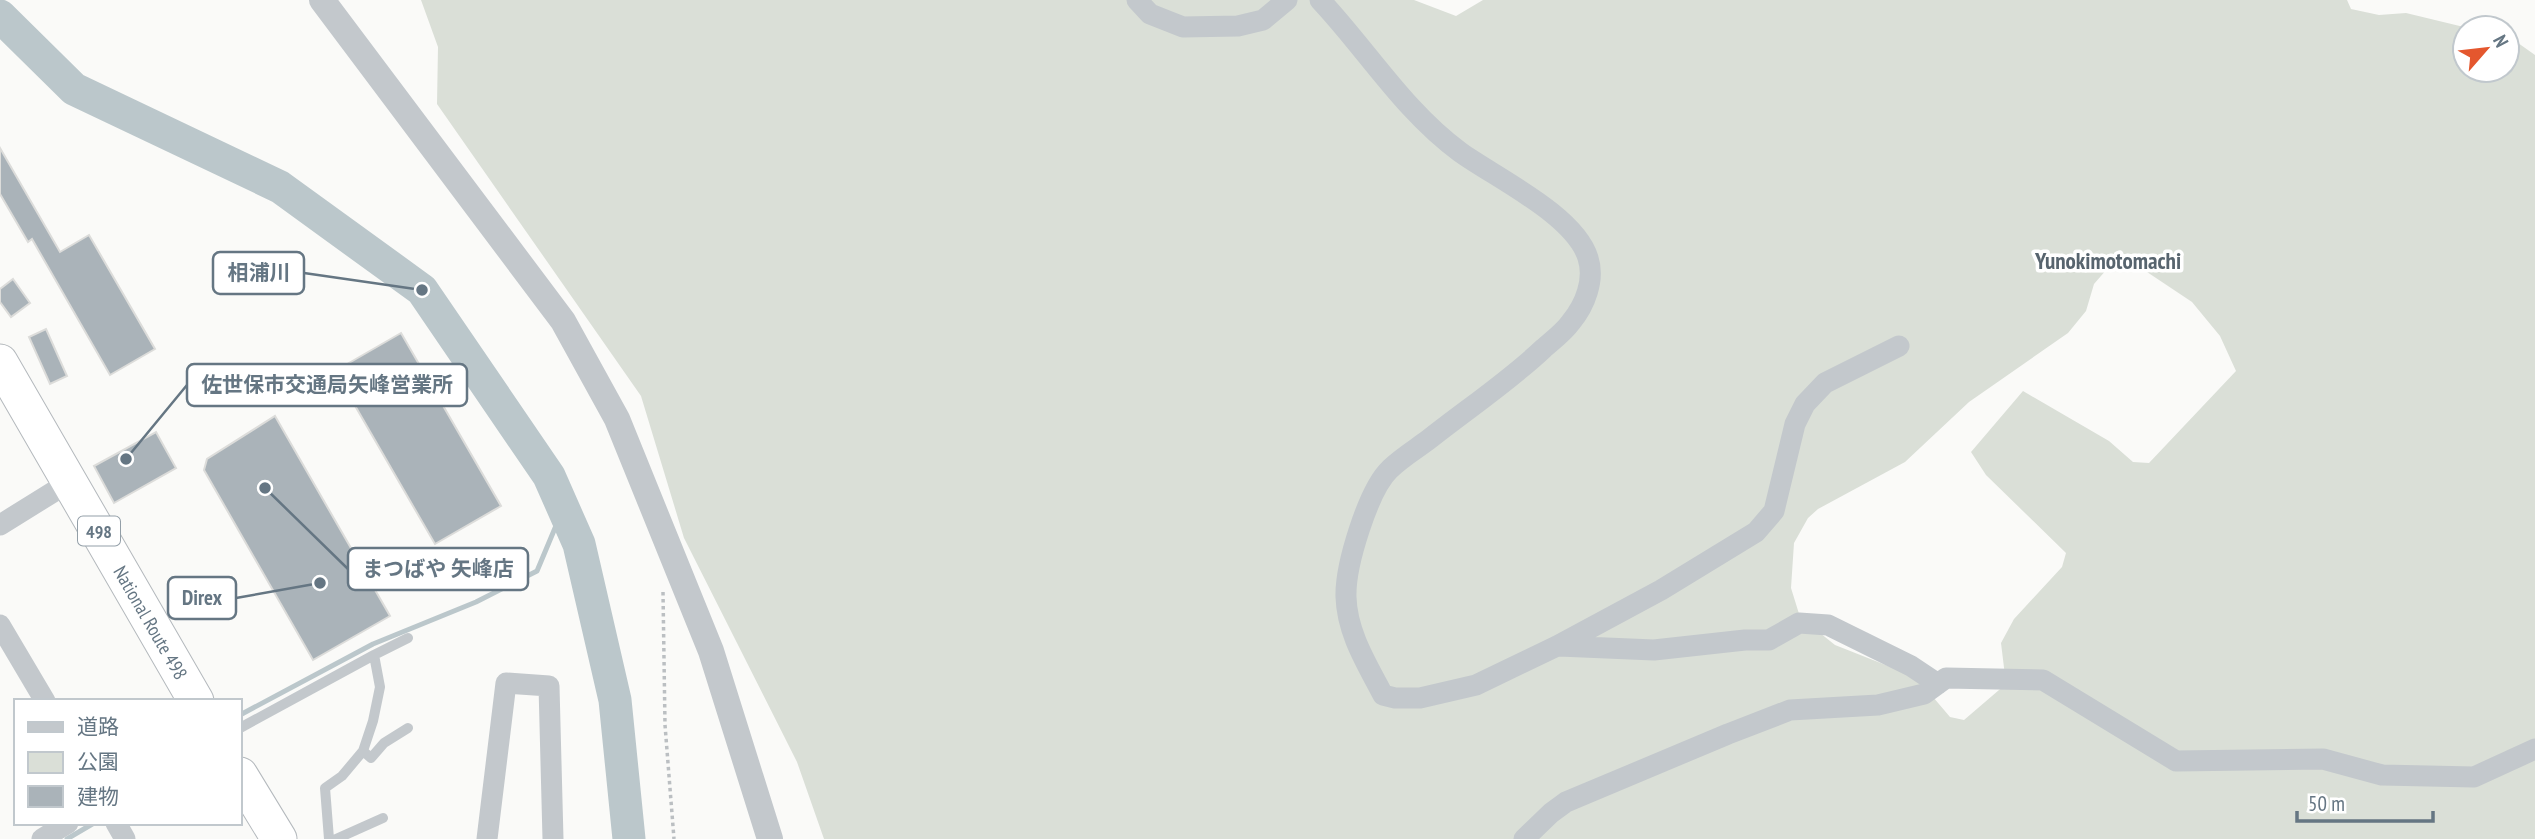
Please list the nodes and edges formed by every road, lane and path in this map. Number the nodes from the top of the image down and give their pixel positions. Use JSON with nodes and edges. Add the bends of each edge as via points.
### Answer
{"nodes":[{"id":1,"x":322,"y":0,"type":"edge"},
{"id":2,"x":1138,"y":0,"type":"edge"},
{"id":3,"x":1287,"y":0,"type":"edge"},
{"id":4,"x":1320,"y":0,"type":"edge"},
{"id":5,"x":1899,"y":346,"type":"dead end"},
{"id":6,"x":0,"y":362,"type":"edge"},
{"id":7,"x":71,"y":481,"type":"junction"},
{"id":8,"x":0,"y":524,"type":"edge"},
{"id":9,"x":663,"y":586,"type":"dead end"},
{"id":10,"x":0,"y":625,"type":"edge"},
{"id":11,"x":408,"y":638,"type":"dead end"},
{"id":12,"x":1557,"y":646,"type":"junction"},
{"id":13,"x":374,"y":655,"type":"junction"},
{"id":14,"x":1938,"y":684,"type":"junction"},
{"id":15,"x":44,"y":699,"type":"edge"},
{"id":16,"x":195,"y":699,"type":"edge"},
{"id":17,"x":242,"y":727,"type":"edge"},
{"id":18,"x":408,"y":728,"type":"dead end"},
{"id":19,"x":2535,"y":749,"type":"edge"},
{"id":20,"x":363,"y":751,"type":"junction"},
{"id":21,"x":242,"y":778,"type":"edge"},
{"id":22,"x":383,"y":817,"type":"dead end"},
{"id":23,"x":65,"y":825,"type":"edge"},
{"id":24,"x":41,"y":839,"type":"edge"},
{"id":25,"x":278,"y":839,"type":"edge"},
{"id":26,"x":329,"y":839,"type":"edge"},
{"id":27,"x":336,"y":839,"type":"edge"},
{"id":28,"x":486,"y":839,"type":"edge"},
{"id":29,"x":553,"y":839,"type":"edge"},
{"id":30,"x":674,"y":839,"type":"edge"},
{"id":31,"x":770,"y":839,"type":"edge"},
{"id":32,"x":1524,"y":839,"type":"edge"}],
"edges":[{"from":1,"to":31,"type":"street","via":[[563,321],[617,419],[711,651]]},
{"from":2,"to":3,"type":"street","via":[[1150,14],[1183,27],[1238,26],[1263,20]]},
{"from":4,"to":12,"type":"street","via":[[1424,121],[1573,231],[1588,257],[1591,276],[1587,297],[1571,323],[1520,371],[1389,470],[1371,497],[1347,575],[1345,599],[1354,640],[1383,695],[1395,698],[1420,698],[1476,685]]},
{"from":5,"to":12,"type":"street","via":[[1825,383],[1805,404],[1795,424],[1774,512],[1756,532]]},
{"from":6,"to":7,"type":"highway","name":"National Route 498","number":"498"},
{"from":7,"to":8,"type":"street"},
{"from":7,"to":16,"type":"highway","name":"National Route 498","number":"498"},
{"from":9,"to":30,"type":"path"},
{"from":10,"to":15,"type":"street"},
{"from":11,"to":13,"type":"lane"},
{"from":12,"to":14,"type":"street","via":[[1654,650],[1769,640],[1799,623],[1828,625]]},
{"from":13,"to":17,"type":"lane"},
{"from":13,"to":20,"type":"lane","via":[[380,687]]},
{"from":14,"to":19,"type":"street","via":[[1947,678],[2043,680],[2176,761],[2323,759],[2382,775],[2474,777]]},
{"from":14,"to":32,"type":"street","via":[[1924,694],[1878,705],[1790,710],[1566,802]]},
{"from":18,"to":20,"type":"lane","via":[[371,758]]},
{"from":20,"to":26,"type":"lane","via":[[325,788]]},
{"from":21,"to":25,"type":"highway"},
{"from":22,"to":27,"type":"lane"},
{"from":23,"to":24,"type":"street"},
{"from":28,"to":29,"type":"street","via":[[506,683],[549,685]]}]}
